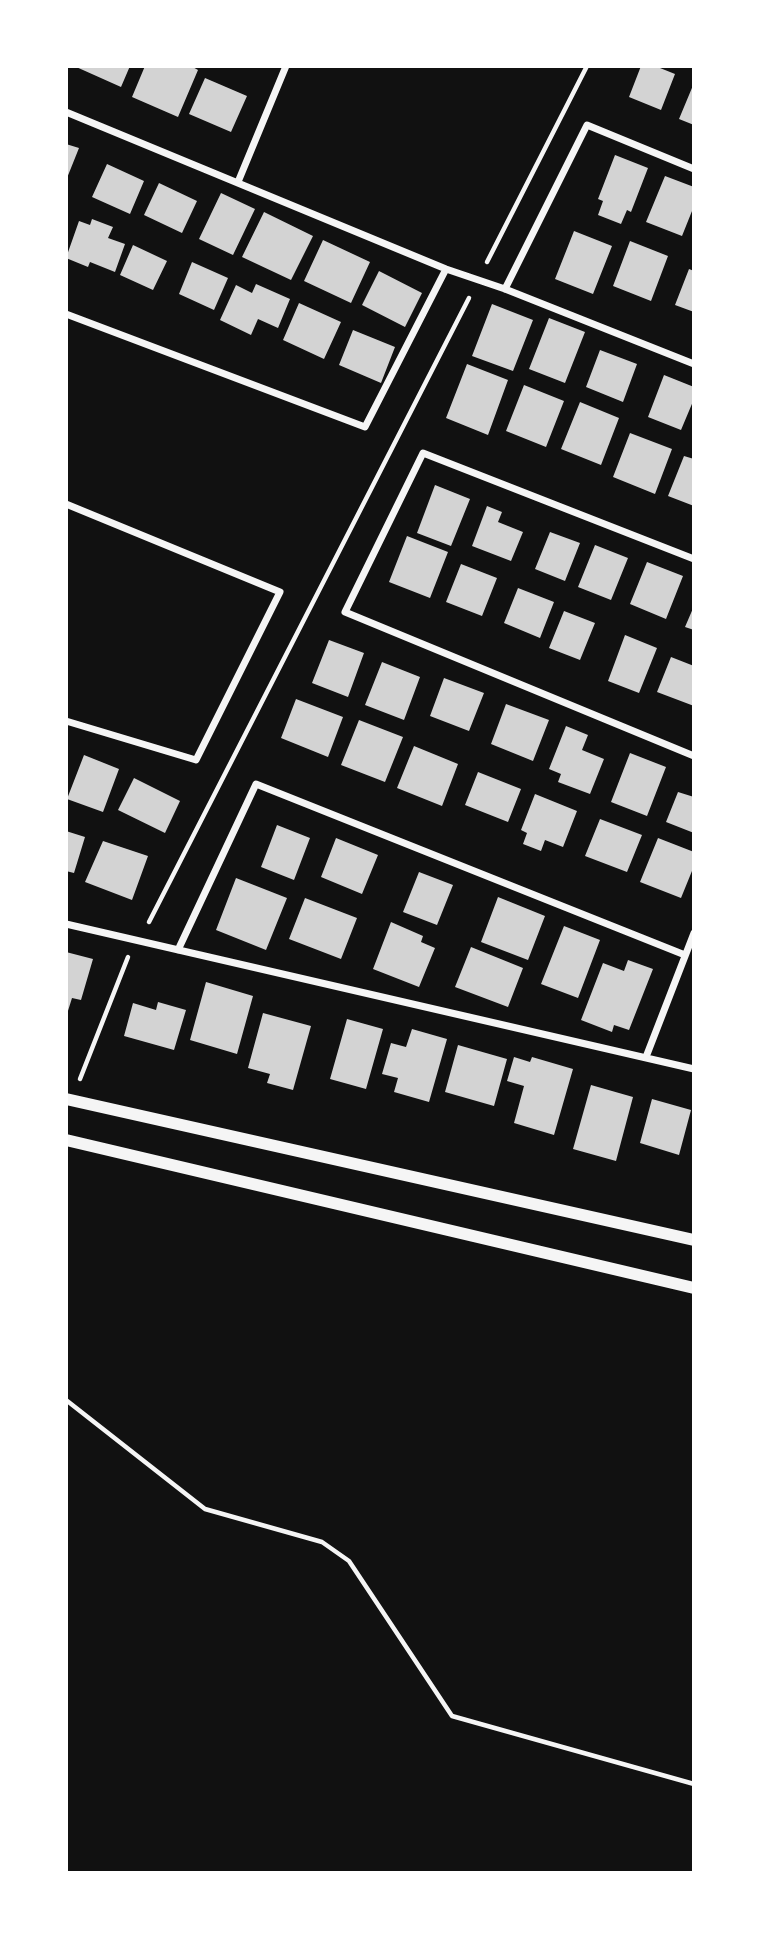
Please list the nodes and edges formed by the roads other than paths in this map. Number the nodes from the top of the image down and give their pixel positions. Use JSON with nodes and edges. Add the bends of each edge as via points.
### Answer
{"nodes":[{"id":1,"x":286,"y":66,"type":"edge"},
{"id":2,"x":66,"y":112,"type":"edge"},
{"id":3,"x":694,"y":169,"type":"edge"},
{"id":4,"x":238,"y":182,"type":"junction"},
{"id":5,"x":446,"y":269,"type":"junction"},
{"id":6,"x":505,"y":289,"type":"junction"},
{"id":7,"x":66,"y":314,"type":"edge"},
{"id":8,"x":694,"y":364,"type":"edge"},
{"id":9,"x":66,"y":504,"type":"edge"},
{"id":10,"x":694,"y":559,"type":"edge"},
{"id":11,"x":66,"y":721,"type":"edge"},
{"id":12,"x":694,"y":756,"type":"edge"},
{"id":13,"x":66,"y":923,"type":"edge"},
{"id":14,"x":694,"y":933,"type":"edge"},
{"id":15,"x":178,"y":950,"type":"junction"},
{"id":16,"x":685,"y":956,"type":"junction"},
{"id":17,"x":646,"y":1057,"type":"junction"},
{"id":18,"x":694,"y":1069,"type":"edge"},
{"id":19,"x":69,"y":1099,"type":"edge"},
{"id":20,"x":66,"y":1140,"type":"edge"},
{"id":21,"x":694,"y":1240,"type":"edge"},
{"id":22,"x":694,"y":1288,"type":"edge"}],
"edges":[{"from":1,"to":4,"type":"street"},
{"from":2,"to":4,"type":"street"},
{"from":3,"to":6,"type":"street","via":[[587,125]]},
{"from":4,"to":5,"type":"street"},
{"from":5,"to":6,"type":"street"},
{"from":5,"to":7,"type":"street","via":[[365,428]]},
{"from":6,"to":8,"type":"street"},
{"from":9,"to":11,"type":"street","via":[[280,592],[196,760]]},
{"from":10,"to":12,"type":"street","via":[[424,453],[345,612]]},
{"from":13,"to":15,"type":"street"},
{"from":14,"to":16,"type":"street"},
{"from":15,"to":16,"type":"street","via":[[256,784]]},
{"from":15,"to":17,"type":"street"},
{"from":16,"to":17,"type":"street"},
{"from":17,"to":18,"type":"street"},
{"from":19,"to":21,"type":"street"},
{"from":20,"to":22,"type":"street"}]}
